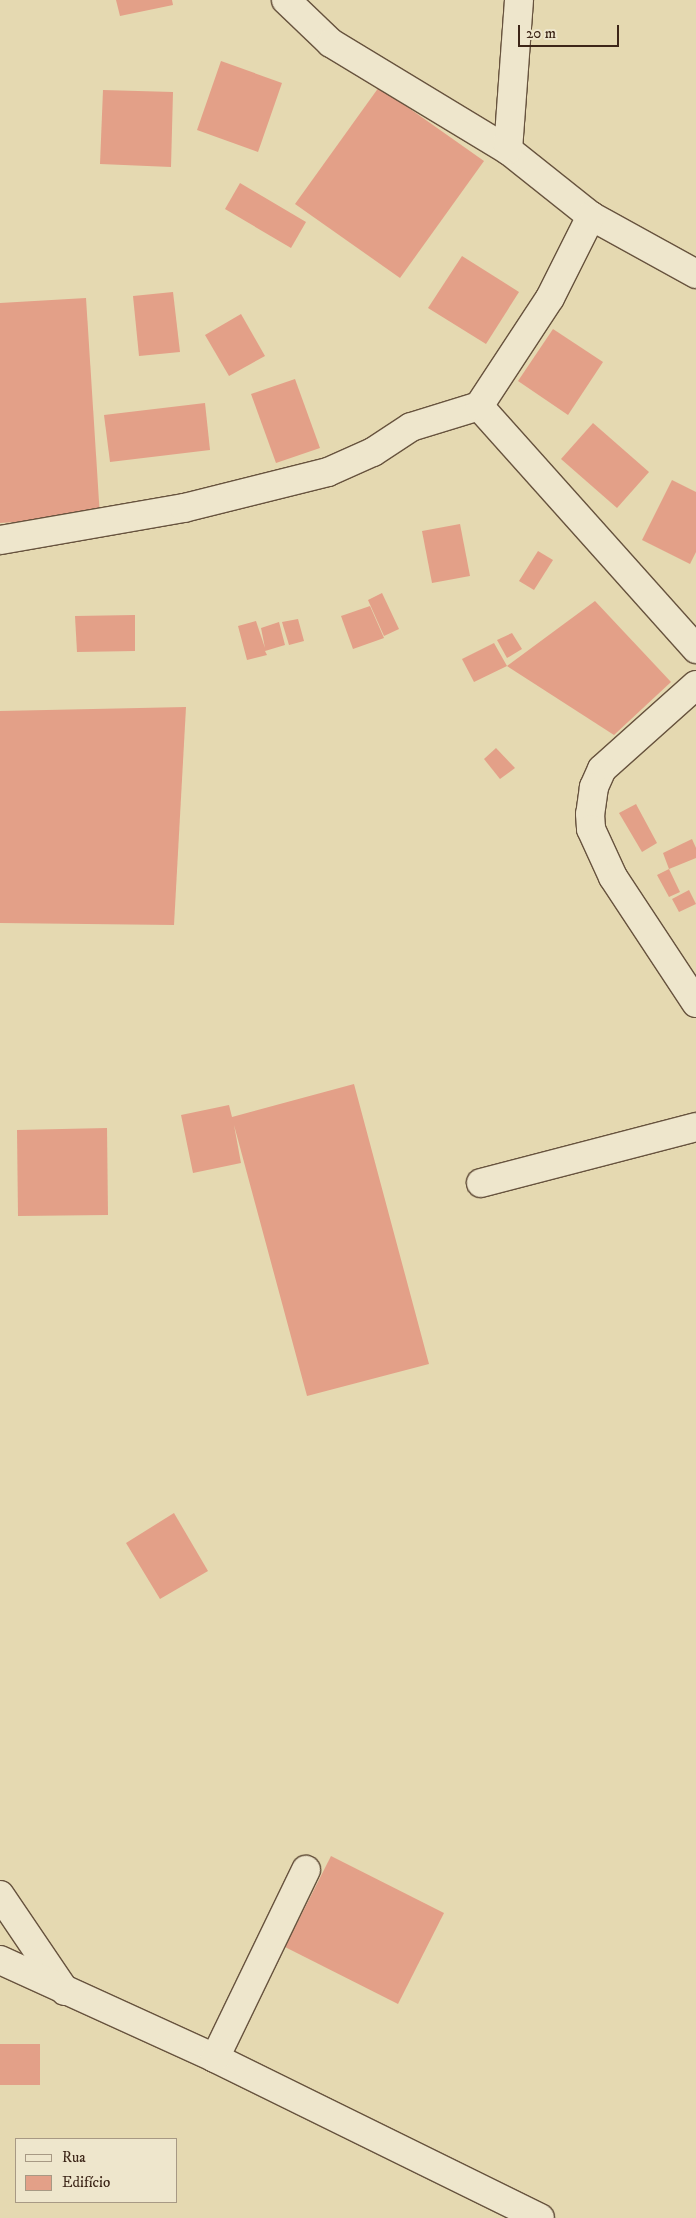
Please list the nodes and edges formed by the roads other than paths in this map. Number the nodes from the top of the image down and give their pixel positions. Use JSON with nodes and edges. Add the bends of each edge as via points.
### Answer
{"nodes":[{"id":1,"x":286,"y":0,"type":"edge"},
{"id":2,"x":519,"y":0,"type":"edge"},
{"id":3,"x":508,"y":150,"type":"junction"},
{"id":4,"x":591,"y":216,"type":"junction"},
{"id":5,"x":696,"y":274,"type":"edge"},
{"id":6,"x":479,"y":406,"type":"junction"},
{"id":7,"x":0,"y":540,"type":"edge"},
{"id":8,"x":696,"y":649,"type":"edge"},
{"id":9,"x":696,"y":685,"type":"edge"},
{"id":10,"x":696,"y":1003,"type":"edge"},
{"id":11,"x":696,"y":1127,"type":"edge"},
{"id":12,"x":481,"y":1183,"type":"dead end"},
{"id":13,"x":306,"y":1870,"type":"dead end"},
{"id":14,"x":0,"y":1895,"type":"edge"},
{"id":15,"x":0,"y":1960,"type":"edge"},
{"id":16,"x":66,"y":1992,"type":"junction"},
{"id":17,"x":215,"y":2058,"type":"junction"},
{"id":18,"x":540,"y":2218,"type":"edge"}],
"edges":[{"from":1,"to":3,"type":"street","via":[[331,43]]},
{"from":2,"to":3,"type":"street"},
{"from":3,"to":4,"type":"street"},
{"from":4,"to":5,"type":"street"},
{"from":4,"to":6,"type":"street","via":[[550,298]]},
{"from":6,"to":7,"type":"street","via":[[411,427],[373,452],[328,472],[184,508]]},
{"from":6,"to":8,"type":"street"},
{"from":9,"to":10,"type":"street","via":[[602,769],[594,787],[590,814],[591,829],[612,877]]},
{"from":11,"to":12,"type":"street"},
{"from":13,"to":17,"type":"street"},
{"from":14,"to":16,"type":"street"},
{"from":15,"to":16,"type":"street"},
{"from":16,"to":17,"type":"street"},
{"from":17,"to":18,"type":"street"}]}
